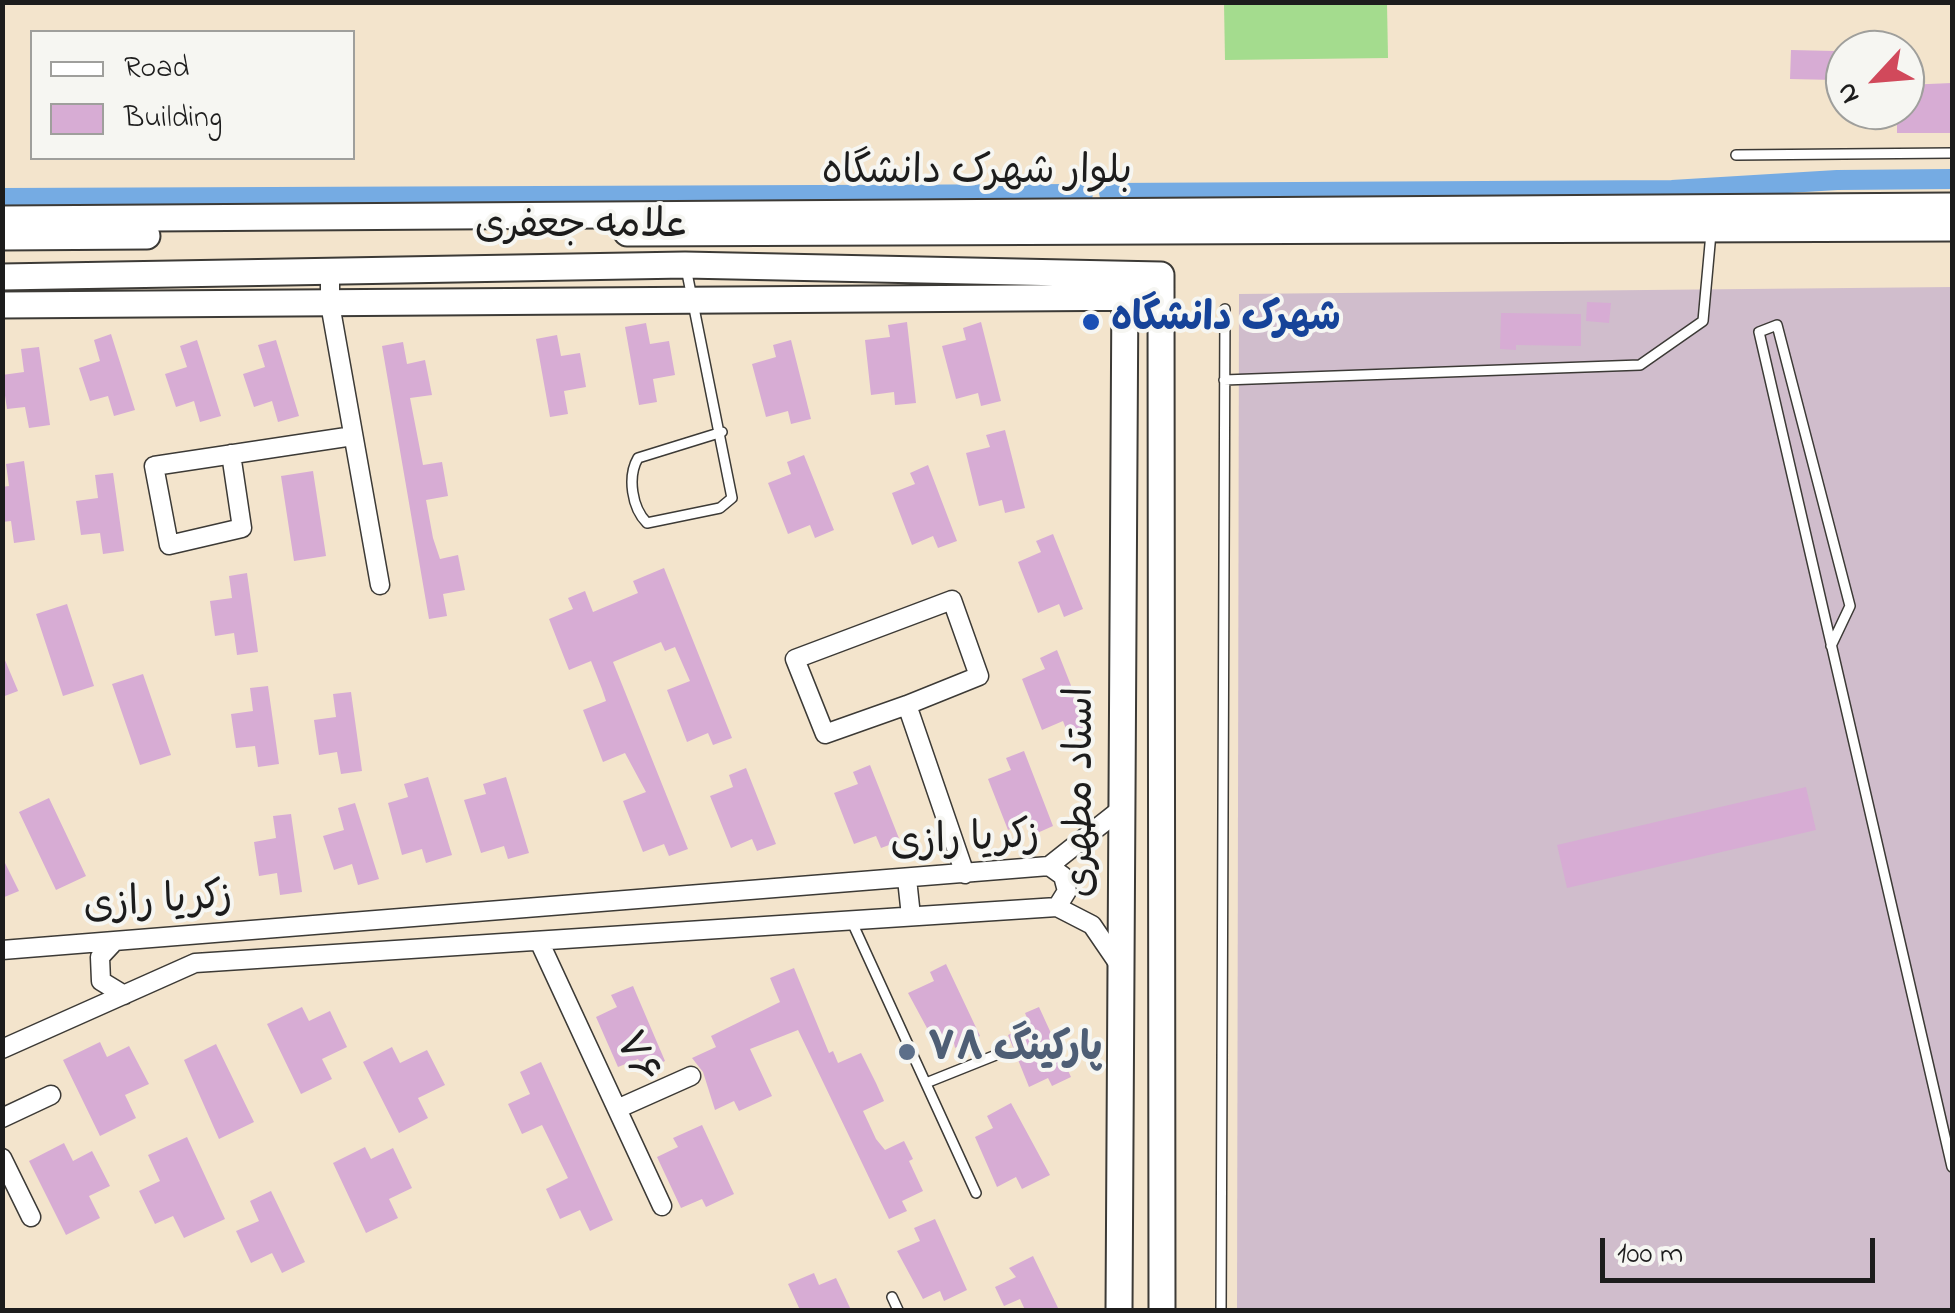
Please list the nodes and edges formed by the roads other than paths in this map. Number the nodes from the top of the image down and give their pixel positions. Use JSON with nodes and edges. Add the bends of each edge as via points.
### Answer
{"nodes":[{"id":1,"x":1952,"y":153,"type":"edge"},
{"id":2,"x":1736,"y":155,"type":"dead end"},
{"id":3,"x":1952,"y":206,"type":"edge"},
{"id":4,"x":2,"y":220,"type":"edge"},
{"id":5,"x":1952,"y":228,"type":"edge"},
{"id":6,"x":1711,"y":230,"type":"junction"},
{"id":7,"x":2,"y":237,"type":"edge"},
{"id":8,"x":685,"y":265,"type":"junction"},
{"id":9,"x":330,"y":269,"type":"junction"},
{"id":10,"x":2,"y":278,"type":"edge"},
{"id":11,"x":1125,"y":285,"type":"junction"},
{"id":12,"x":1161,"y":286,"type":"joint"},
{"id":13,"x":693,"y":300,"type":"junction"},
{"id":14,"x":330,"y":304,"type":"junction"},
{"id":15,"x":2,"y":305,"type":"edge"},
{"id":16,"x":1224,"y":309,"type":"dead end"},
{"id":17,"x":1224,"y":380,"type":"junction"},
{"id":18,"x":722,"y":432,"type":"junction"},
{"id":19,"x":354,"y":436,"type":"junction"},
{"id":20,"x":231,"y":454,"type":"junction"},
{"id":21,"x":380,"y":585,"type":"dead end"},
{"id":22,"x":1830,"y":646,"type":"junction"},
{"id":23,"x":907,"y":705,"type":"junction"},
{"id":24,"x":1121,"y":808,"type":"junction"},
{"id":25,"x":1049,"y":866,"type":"junction"},
{"id":26,"x":965,"y":874,"type":"junction"},
{"id":27,"x":908,"y":878,"type":"junction"},
{"id":28,"x":1057,"y":906,"type":"junction"},
{"id":29,"x":579,"y":907,"type":"junction"},
{"id":30,"x":911,"y":916,"type":"junction"},
{"id":31,"x":851,"y":920,"type":"junction"},
{"id":32,"x":581,"y":938,"type":"junction"},
{"id":33,"x":539,"y":941,"type":"junction"},
{"id":34,"x":113,"y":944,"type":"junction"},
{"id":35,"x":2,"y":950,"type":"edge"},
{"id":36,"x":1121,"y":966,"type":"junction"},
{"id":37,"x":124,"y":995,"type":"junction"},
{"id":38,"x":2,"y":1049,"type":"edge"},
{"id":39,"x":1001,"y":1053,"type":"dead end"},
{"id":40,"x":692,"y":1076,"type":"dead end"},
{"id":41,"x":926,"y":1084,"type":"junction"},
{"id":42,"x":51,"y":1095,"type":"dead end"},
{"id":43,"x":617,"y":1109,"type":"junction"},
{"id":44,"x":2,"y":1118,"type":"edge"},
{"id":45,"x":2,"y":1158,"type":"edge"},
{"id":46,"x":1952,"y":1167,"type":"edge"},
{"id":47,"x":976,"y":1193,"type":"dead end"},
{"id":48,"x":662,"y":1206,"type":"dead end"},
{"id":49,"x":30,"y":1217,"type":"dead end"},
{"id":50,"x":892,"y":1296,"type":"dead end"},
{"id":51,"x":898,"y":1310,"type":"edge"},
{"id":52,"x":1120,"y":1310,"type":"edge"},
{"id":53,"x":1162,"y":1310,"type":"edge"},
{"id":54,"x":1221,"y":1310,"type":"edge"}],
"edges":[{"from":1,"to":2,"type":"lane"},
{"from":3,"to":4,"type":"street","name":"بلوار شهرک دانشگاه"},
{"from":5,"to":6,"type":"street","name":"بلوار شهرک دانشگاه"},
{"from":6,"to":7,"type":"street","name":"بلوار شهرک دانشگاه"},
{"from":6,"to":17,"type":"lane","via":[[1702,321],[1640,366]]},
{"from":8,"to":9,"type":"street","name":"علامه جعفری"},
{"from":8,"to":11,"type":"street","name":"علامه جعفری"},
{"from":8,"to":13,"type":"lane"},
{"from":9,"to":10,"type":"street","name":"علامه جعفری"},
{"from":9,"to":14,"type":"street"},
{"from":11,"to":12,"type":"street","name":"علامه جعفری"},
{"from":11,"to":13,"type":"street","name":"علامه جعفری"},
{"from":11,"to":24,"type":"street","name":"استاد مطهری"},
{"from":12,"to":53,"type":"street","name":"استاد مطهری"},
{"from":13,"to":14,"type":"street","name":"علامه جعفری"},
{"from":13,"to":18,"type":"lane"},
{"from":14,"to":15,"type":"street","name":"علامه جعفری"},
{"from":14,"to":19,"type":"street"},
{"from":16,"to":17,"type":"lane"},
{"from":17,"to":54,"type":"lane"},
{"from":18,"to":18,"type":"lane","via":[[638,458],[631,481],[647,524],[729,504]]},
{"from":19,"to":20,"type":"street"},
{"from":19,"to":21,"type":"street"},
{"from":20,"to":20,"type":"street","via":[[154,466],[169,545],[242,528]]},
{"from":22,"to":22,"type":"lane","via":[[1758,332],[1778,325],[1850,606]]},
{"from":22,"to":46,"type":"lane"},
{"from":23,"to":23,"type":"street","via":[[825,734],[795,658],[952,600],[979,676]]},
{"from":23,"to":26,"type":"street"},
{"from":24,"to":25,"type":"street"},
{"from":24,"to":36,"type":"street","name":"استاد مطهری"},
{"from":25,"to":26,"type":"street","name":"زکریا رازی"},
{"from":25,"to":28,"type":"street","name":"زکریا رازی","via":[[1063,876],[1067,891]]},
{"from":26,"to":27,"type":"street","name":"زکریا رازی"},
{"from":27,"to":29,"type":"street","name":"زکریا رازی"},
{"from":27,"to":30,"type":"street"},
{"from":28,"to":30,"type":"street","name":"زکریا رازی"},
{"from":28,"to":36,"type":"street","via":[[1092,925]]},
{"from":29,"to":32,"type":"street"},
{"from":29,"to":34,"type":"street","name":"زکریا رازی"},
{"from":30,"to":31,"type":"street","name":"زکریا رازی"},
{"from":31,"to":32,"type":"street","name":"زکریا رازی"},
{"from":31,"to":41,"type":"lane"},
{"from":32,"to":33,"type":"street","name":"زکریا رازی"},
{"from":33,"to":37,"type":"street","name":"زکریا رازی","via":[[195,964]]},
{"from":33,"to":43,"type":"street","name":"۷۶"},
{"from":34,"to":35,"type":"street","name":"زکریا رازی"},
{"from":34,"to":37,"type":"street","via":[[100,957],[101,982]]},
{"from":36,"to":52,"type":"street","name":"استاد مطهری"},
{"from":37,"to":38,"type":"street","name":"زکریا رازی"},
{"from":39,"to":41,"type":"lane"},
{"from":40,"to":43,"type":"street"},
{"from":41,"to":47,"type":"lane"},
{"from":42,"to":44,"type":"street"},
{"from":43,"to":48,"type":"street","name":"۷۶"},
{"from":45,"to":49,"type":"street"},
{"from":50,"to":51,"type":"lane"}]}
